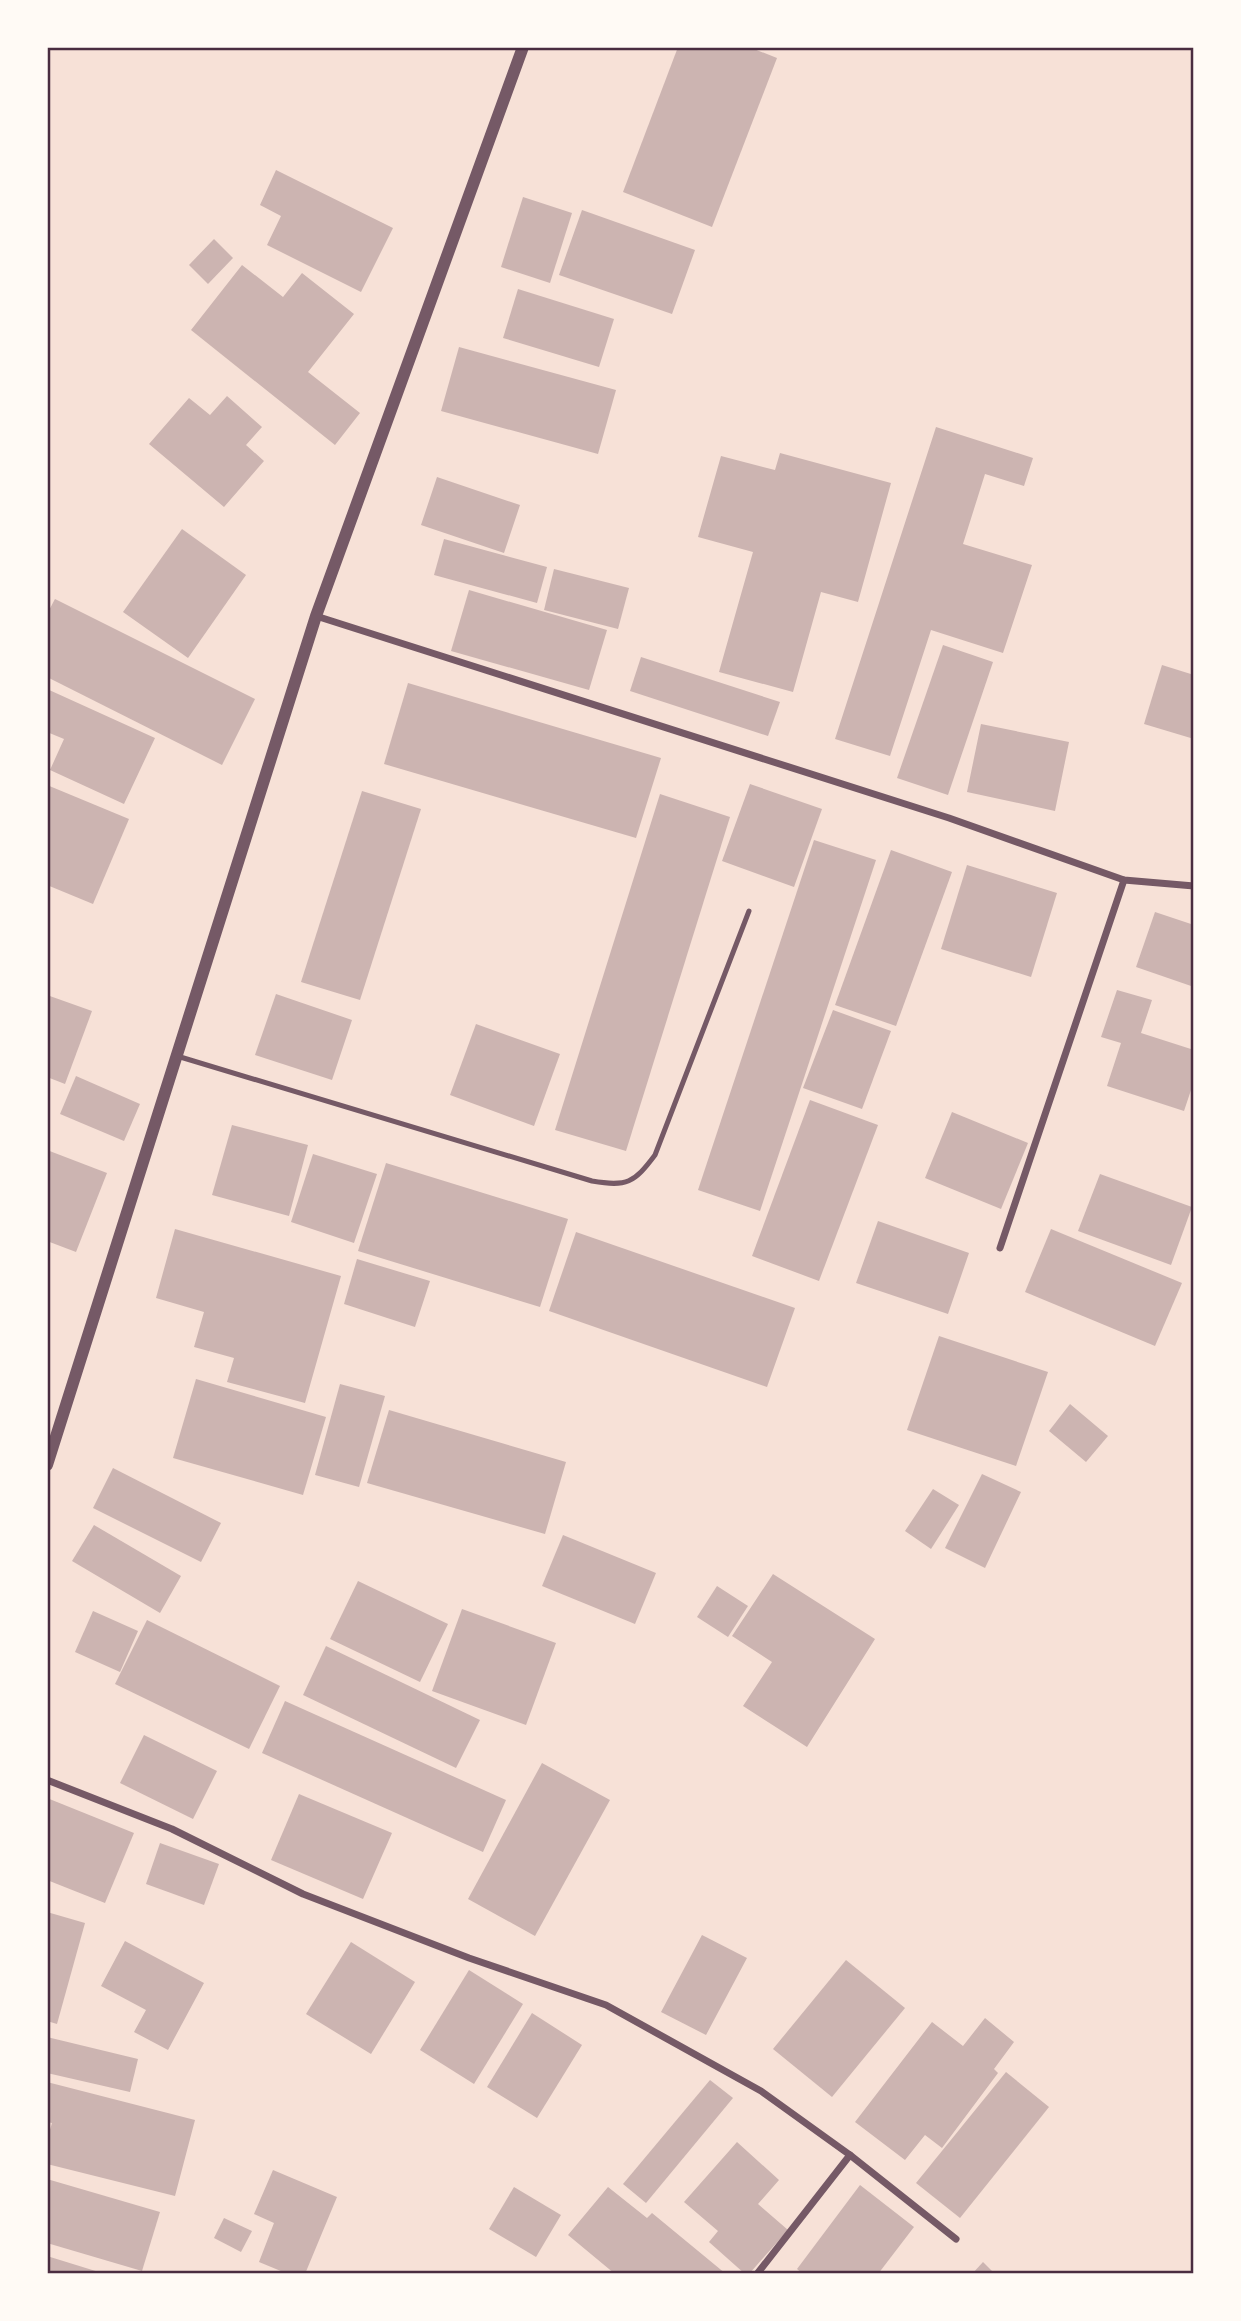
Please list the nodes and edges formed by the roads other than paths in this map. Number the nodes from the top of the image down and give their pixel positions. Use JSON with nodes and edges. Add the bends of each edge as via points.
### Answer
{"nodes":[{"id":1,"x":523,"y":47,"type":"edge"},
{"id":2,"x":316,"y":616,"type":"junction"},
{"id":3,"x":1124,"y":880,"type":"junction"},
{"id":4,"x":1194,"y":886,"type":"edge"},
{"id":5,"x":749,"y":911,"type":"dead end"},
{"id":6,"x":177,"y":1056,"type":"junction"},
{"id":7,"x":1000,"y":1248,"type":"dead end"},
{"id":8,"x":47,"y":1465,"type":"edge"},
{"id":9,"x":47,"y":1780,"type":"edge"},
{"id":10,"x":850,"y":2155,"type":"junction"},
{"id":11,"x":956,"y":2239,"type":"dead end"},
{"id":12,"x":757,"y":2274,"type":"edge"}],
"edges":[{"from":1,"to":2,"type":"street"},
{"from":2,"to":3,"type":"street","via":[[949,818]]},
{"from":2,"to":6,"type":"street"},
{"from":3,"to":4,"type":"street"},
{"from":3,"to":7,"type":"street"},
{"from":5,"to":6,"type":"lane","via":[[655,1155],[631,1182],[592,1181]]},
{"from":6,"to":8,"type":"street"},
{"from":9,"to":10,"type":"street","via":[[172,1829],[303,1894],[606,2005],[761,2091]]},
{"from":10,"to":11,"type":"street"},
{"from":10,"to":12,"type":"street"}]}
